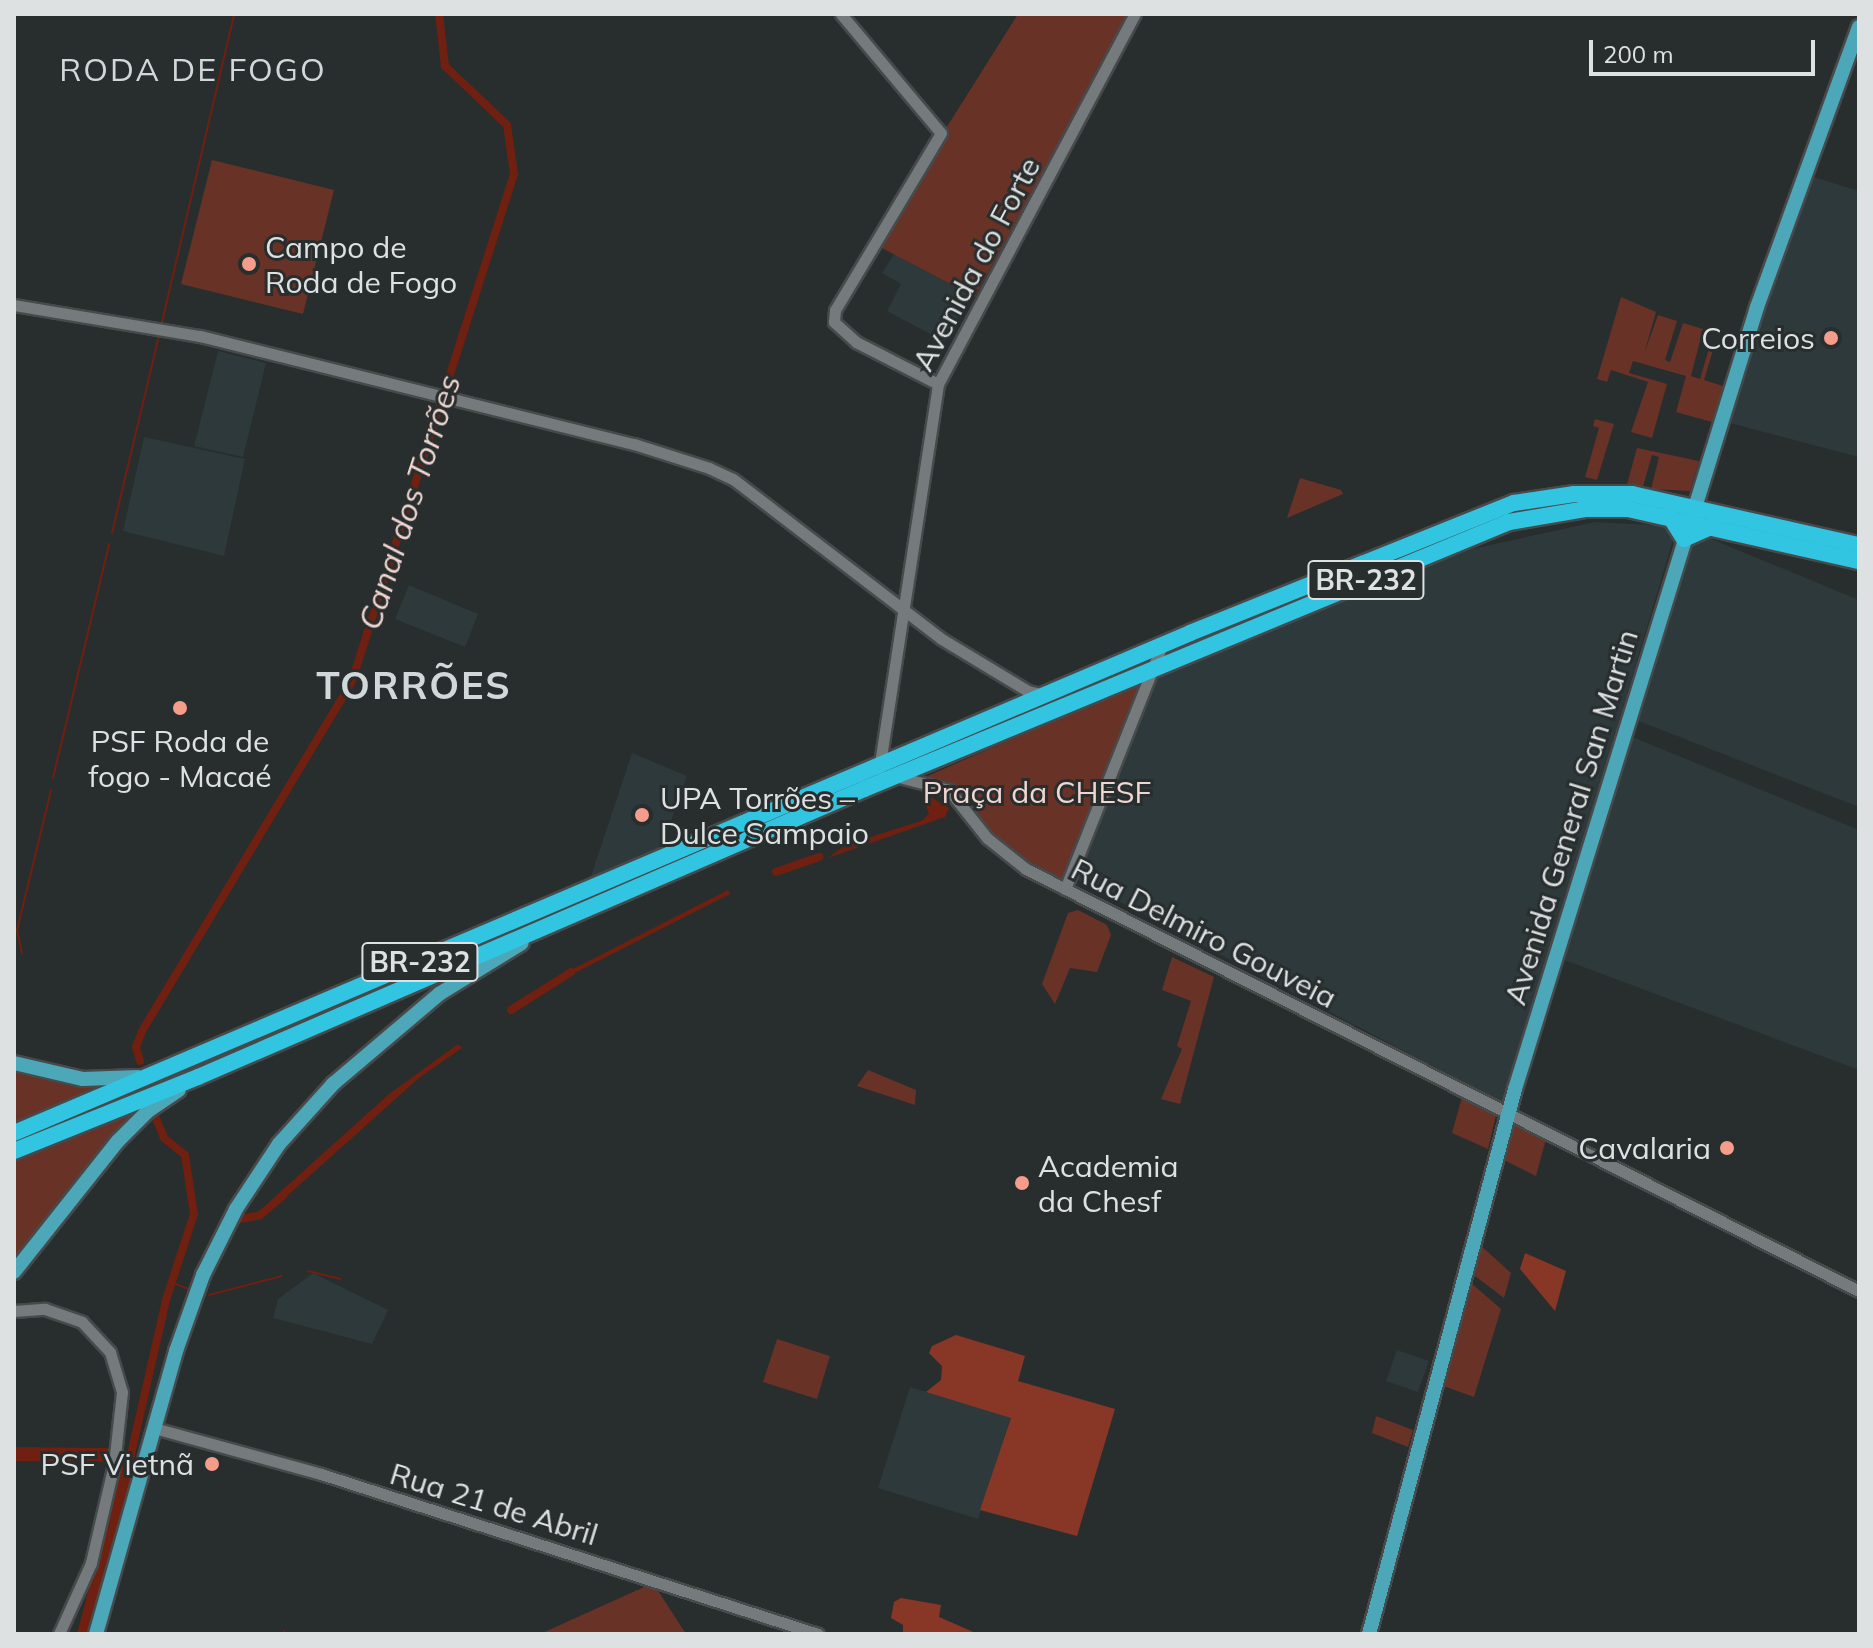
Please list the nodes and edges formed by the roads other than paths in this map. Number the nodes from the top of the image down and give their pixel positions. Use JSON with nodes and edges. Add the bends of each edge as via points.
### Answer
{"nodes":[{"id":1,"x":841,"y":14,"type":"edge"},
{"id":2,"x":1135,"y":14,"type":"edge"},
{"id":3,"x":1859,"y":27,"type":"edge"},
{"id":4,"x":14,"y":305,"type":"edge"},
{"id":5,"x":938,"y":384,"type":"junction"},
{"id":6,"x":1586,"y":496,"type":"junction"},
{"id":7,"x":1686,"y":513,"type":"junction"},
{"id":8,"x":1714,"y":518,"type":"junction"},
{"id":9,"x":1852,"y":543,"type":"edge"},
{"id":10,"x":1817,"y":551,"type":"junction"},
{"id":11,"x":1859,"y":561,"type":"edge"},
{"id":12,"x":901,"y":612,"type":"junction"},
{"id":13,"x":1162,"y":645,"type":"junction"},
{"id":14,"x":1144,"y":654,"type":"junction"},
{"id":15,"x":1152,"y":669,"type":"junction"},
{"id":16,"x":1045,"y":695,"type":"junction"},
{"id":17,"x":878,"y":769,"type":"junction"},
{"id":18,"x":897,"y":776,"type":"junction"},
{"id":19,"x":1065,"y":889,"type":"junction"},
{"id":20,"x":557,"y":922,"type":"junction"},
{"id":21,"x":14,"y":1063,"type":"edge"},
{"id":22,"x":154,"y":1075,"type":"junction"},
{"id":23,"x":198,"y":1077,"type":"junction"},
{"id":24,"x":1508,"y":1114,"type":"junction"},
{"id":25,"x":14,"y":1133,"type":"edge"},
{"id":26,"x":14,"y":1151,"type":"edge"},
{"id":27,"x":14,"y":1272,"type":"edge"},
{"id":28,"x":1859,"y":1291,"type":"edge"},
{"id":29,"x":14,"y":1311,"type":"edge"},
{"id":30,"x":154,"y":1428,"type":"junction"},
{"id":31,"x":59,"y":1634,"type":"edge"},
{"id":32,"x":96,"y":1634,"type":"edge"},
{"id":33,"x":818,"y":1634,"type":"edge"},
{"id":34,"x":1369,"y":1634,"type":"edge"}],
"edges":[{"from":1,"to":5,"type":"street","via":[[941,133],[833,319],[856,342]]},
{"from":2,"to":5,"type":"street","name":"Avenida do Forte"},
{"from":3,"to":7,"type":"main road","name":"Avenida General San Martin"},
{"from":4,"to":12,"type":"street","via":[[167,329],[634,444],[728,476]]},
{"from":5,"to":12,"type":"street","name":"Avenida do Forte"},
{"from":6,"to":7,"type":"highway","number":"BR-232"},
{"from":6,"to":7,"type":"highway","number":"BR-232","via":[[1643,496]]},
{"from":6,"to":13,"type":"highway","number":"BR-232","via":[[1529,500],[1487,511]]},
{"from":6,"to":15,"type":"highway","number":"BR-232","via":[[1509,522]]},
{"from":7,"to":8,"type":"highway","number":"BR-232"},
{"from":7,"to":8,"type":"highway"},
{"from":7,"to":10,"type":"highway","via":[[1783,552]]},
{"from":7,"to":24,"type":"main road","name":"Avenida General San Martin"},
{"from":8,"to":9,"type":"highway","number":"BR-232"},
{"from":8,"to":10,"type":"highway","number":"BR-232"},
{"from":9,"to":10,"type":"highway"},
{"from":10,"to":11,"type":"highway","number":"BR-232"},
{"from":12,"to":16,"type":"street","via":[[1028,691]]},
{"from":12,"to":17,"type":"street","name":"Avenida do Forte"},
{"from":13,"to":14,"type":"highway","number":"BR-232"},
{"from":13,"to":15,"type":"street"},
{"from":14,"to":15,"type":"street"},
{"from":14,"to":16,"type":"highway","number":"BR-232"},
{"from":15,"to":18,"type":"highway","number":"BR-232"},
{"from":15,"to":19,"type":"street"},
{"from":16,"to":17,"type":"highway","number":"BR-232"},
{"from":17,"to":18,"type":"street"},
{"from":17,"to":22,"type":"highway","number":"BR-232"},
{"from":18,"to":19,"type":"street","name":"Rua Delmiro Gouveia","via":[[949,790],[1001,852]]},
{"from":18,"to":20,"type":"highway","number":"BR-232"},
{"from":19,"to":24,"type":"street","name":"Rua Delmiro Gouveia"},
{"from":20,"to":23,"type":"highway","number":"BR-232"},
{"from":20,"to":30,"type":"main road","via":[[432,999],[333,1084],[279,1144],[236,1209],[203,1275]]},
{"from":21,"to":22,"type":"main road","via":[[83,1079]]},
{"from":22,"to":25,"type":"highway","number":"BR-232"},
{"from":23,"to":26,"type":"highway","number":"BR-232"},
{"from":23,"to":27,"type":"main road","via":[[159,1102],[118,1141]]},
{"from":24,"to":28,"type":"street","name":"Rua Delmiro Gouveia"},
{"from":24,"to":34,"type":"main road","name":"Avenida General San Martin"},
{"from":29,"to":31,"type":"street","via":[[45,1309],[93,1330],[110,1352],[122,1392],[115,1457],[91,1563]]},
{"from":30,"to":32,"type":"main road"},
{"from":30,"to":33,"type":"street","name":"Rua 21 de Abril","via":[[321,1474]]}]}
